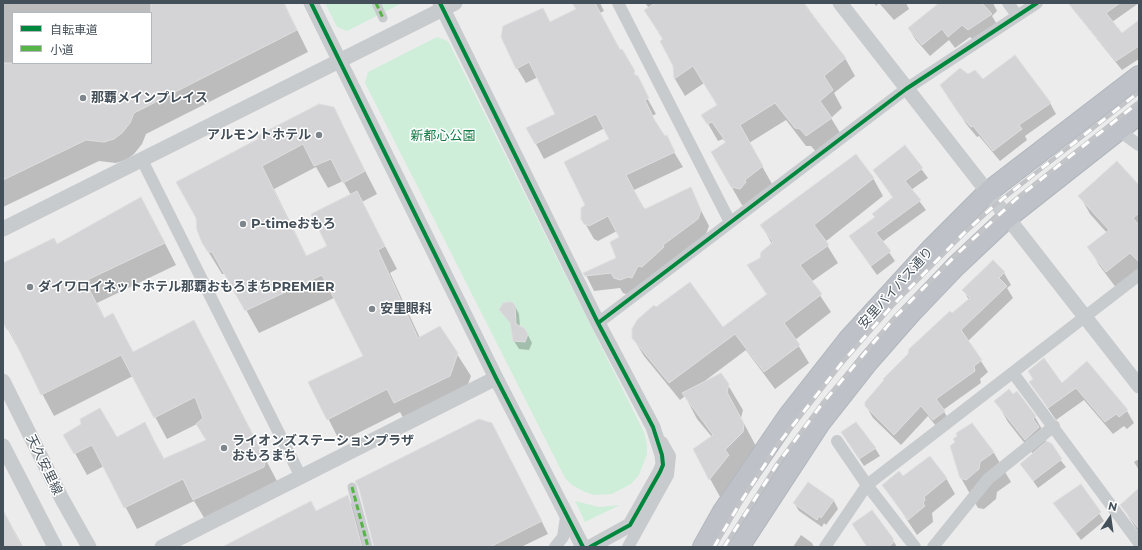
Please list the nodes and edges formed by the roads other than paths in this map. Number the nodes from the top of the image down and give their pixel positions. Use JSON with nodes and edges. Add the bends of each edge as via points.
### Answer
{"nodes":[{"id":1,"x":311,"y":3,"type":"edge"},
{"id":2,"x":376,"y":3,"type":"edge"},
{"id":3,"x":618,"y":3,"type":"edge"},
{"id":4,"x":840,"y":3,"type":"edge"},
{"id":5,"x":1008,"y":3,"type":"edge"},
{"id":6,"x":1037,"y":3,"type":"edge"},
{"id":7,"x":446,"y":5,"type":"edge"},
{"id":8,"x":1017,"y":15,"type":"junction"},
{"id":9,"x":383,"y":18,"type":"dead end"},
{"id":10,"x":340,"y":60,"type":"junction"},
{"id":11,"x":1139,"y":76,"type":"edge"},
{"id":12,"x":906,"y":88,"type":"junction"},
{"id":13,"x":1139,"y":114,"type":"edge"},
{"id":14,"x":1118,"y":130,"type":"junction"},
{"id":15,"x":1139,"y":146,"type":"edge"},
{"id":16,"x":142,"y":160,"type":"junction"},
{"id":17,"x":988,"y":192,"type":"junction"},
{"id":18,"x":1007,"y":218,"type":"junction"},
{"id":19,"x":730,"y":222,"type":"junction"},
{"id":20,"x":3,"y":229,"type":"edge"},
{"id":21,"x":1139,"y":276,"type":"edge"},
{"id":22,"x":1086,"y":317,"type":"junction"},
{"id":23,"x":598,"y":324,"type":"junction"},
{"id":24,"x":1013,"y":373,"type":"junction"},
{"id":25,"x":496,"y":378,"type":"junction"},
{"id":26,"x":3,"y":382,"type":"edge"},
{"id":27,"x":1139,"y":386,"type":"edge"},
{"id":28,"x":1054,"y":426,"type":"junction"},
{"id":29,"x":653,"y":427,"type":"junction"},
{"id":30,"x":837,"y":441,"type":"dead end"},
{"id":31,"x":3,"y":446,"type":"edge"},
{"id":32,"x":301,"y":477,"type":"junction"},
{"id":33,"x":867,"y":485,"type":"junction"},
{"id":34,"x":352,"y":487,"type":"dead end"},
{"id":35,"x":566,"y":517,"type":"junction"},
{"id":36,"x":1139,"y":543,"type":"edge"},
{"id":37,"x":55,"y":547,"type":"edge"},
{"id":38,"x":89,"y":547,"type":"edge"},
{"id":39,"x":162,"y":547,"type":"edge"},
{"id":40,"x":368,"y":547,"type":"edge"},
{"id":41,"x":555,"y":547,"type":"edge"},
{"id":42,"x":583,"y":547,"type":"edge"},
{"id":43,"x":590,"y":547,"type":"edge"},
{"id":44,"x":628,"y":547,"type":"edge"},
{"id":45,"x":703,"y":547,"type":"edge"},
{"id":46,"x":739,"y":547,"type":"edge"},
{"id":47,"x":825,"y":547,"type":"edge"},
{"id":48,"x":915,"y":547,"type":"edge"},
{"id":49,"x":933,"y":547,"type":"edge"}],
"edges":[{"from":1,"to":10,"type":"street"},
{"from":2,"to":9,"type":"street"},
{"from":3,"to":19,"type":"street"},
{"from":4,"to":12,"type":"street"},
{"from":5,"to":8,"type":"street"},
{"from":6,"to":8,"type":"street"},
{"from":7,"to":10,"type":"street"},
{"from":7,"to":23,"type":"street"},
{"from":8,"to":12,"type":"street"},
{"from":10,"to":16,"type":"street"},
{"from":10,"to":25,"type":"street"},
{"from":11,"to":17,"type":"highway","name":"安里バイパス通り"},
{"from":12,"to":17,"type":"street"},
{"from":12,"to":19,"type":"street"},
{"from":13,"to":14,"type":"highway"},
{"from":14,"to":15,"type":"street"},
{"from":14,"to":18,"type":"highway"},
{"from":16,"to":20,"type":"street"},
{"from":16,"to":32,"type":"street"},
{"from":17,"to":18,"type":"street"},
{"from":17,"to":45,"type":"highway","name":"安里バイパス通り","via":[[932,248],[848,340],[789,416],[722,513]]},
{"from":18,"to":22,"type":"street"},
{"from":18,"to":46,"type":"highway","via":[[926,297],[868,362],[820,423]]},
{"from":19,"to":23,"type":"street"},
{"from":21,"to":22,"type":"street"},
{"from":22,"to":24,"type":"street"},
{"from":22,"to":27,"type":"street"},
{"from":23,"to":29,"type":"street"},
{"from":24,"to":28,"type":"street"},
{"from":24,"to":33,"type":"street"},
{"from":25,"to":32,"type":"street"},
{"from":25,"to":35,"type":"street"},
{"from":26,"to":38,"type":"street","name":"天久安里線"},
{"from":28,"to":36,"type":"street"},
{"from":28,"to":49,"type":"street","via":[[988,479]]},
{"from":29,"to":43,"type":"street","via":[[662,455],[663,465],[660,472],[630,525]]},
{"from":29,"to":44,"type":"street","via":[[668,451],[670,466],[668,475]]},
{"from":30,"to":33,"type":"street"},
{"from":31,"to":37,"type":"street","name":"天久安里線"},
{"from":32,"to":39,"type":"street"},
{"from":33,"to":47,"type":"street"},
{"from":33,"to":48,"type":"street"},
{"from":34,"to":40,"type":"street"},
{"from":35,"to":41,"type":"street","via":[[563,537]]},
{"from":35,"to":42,"type":"street"}]}
